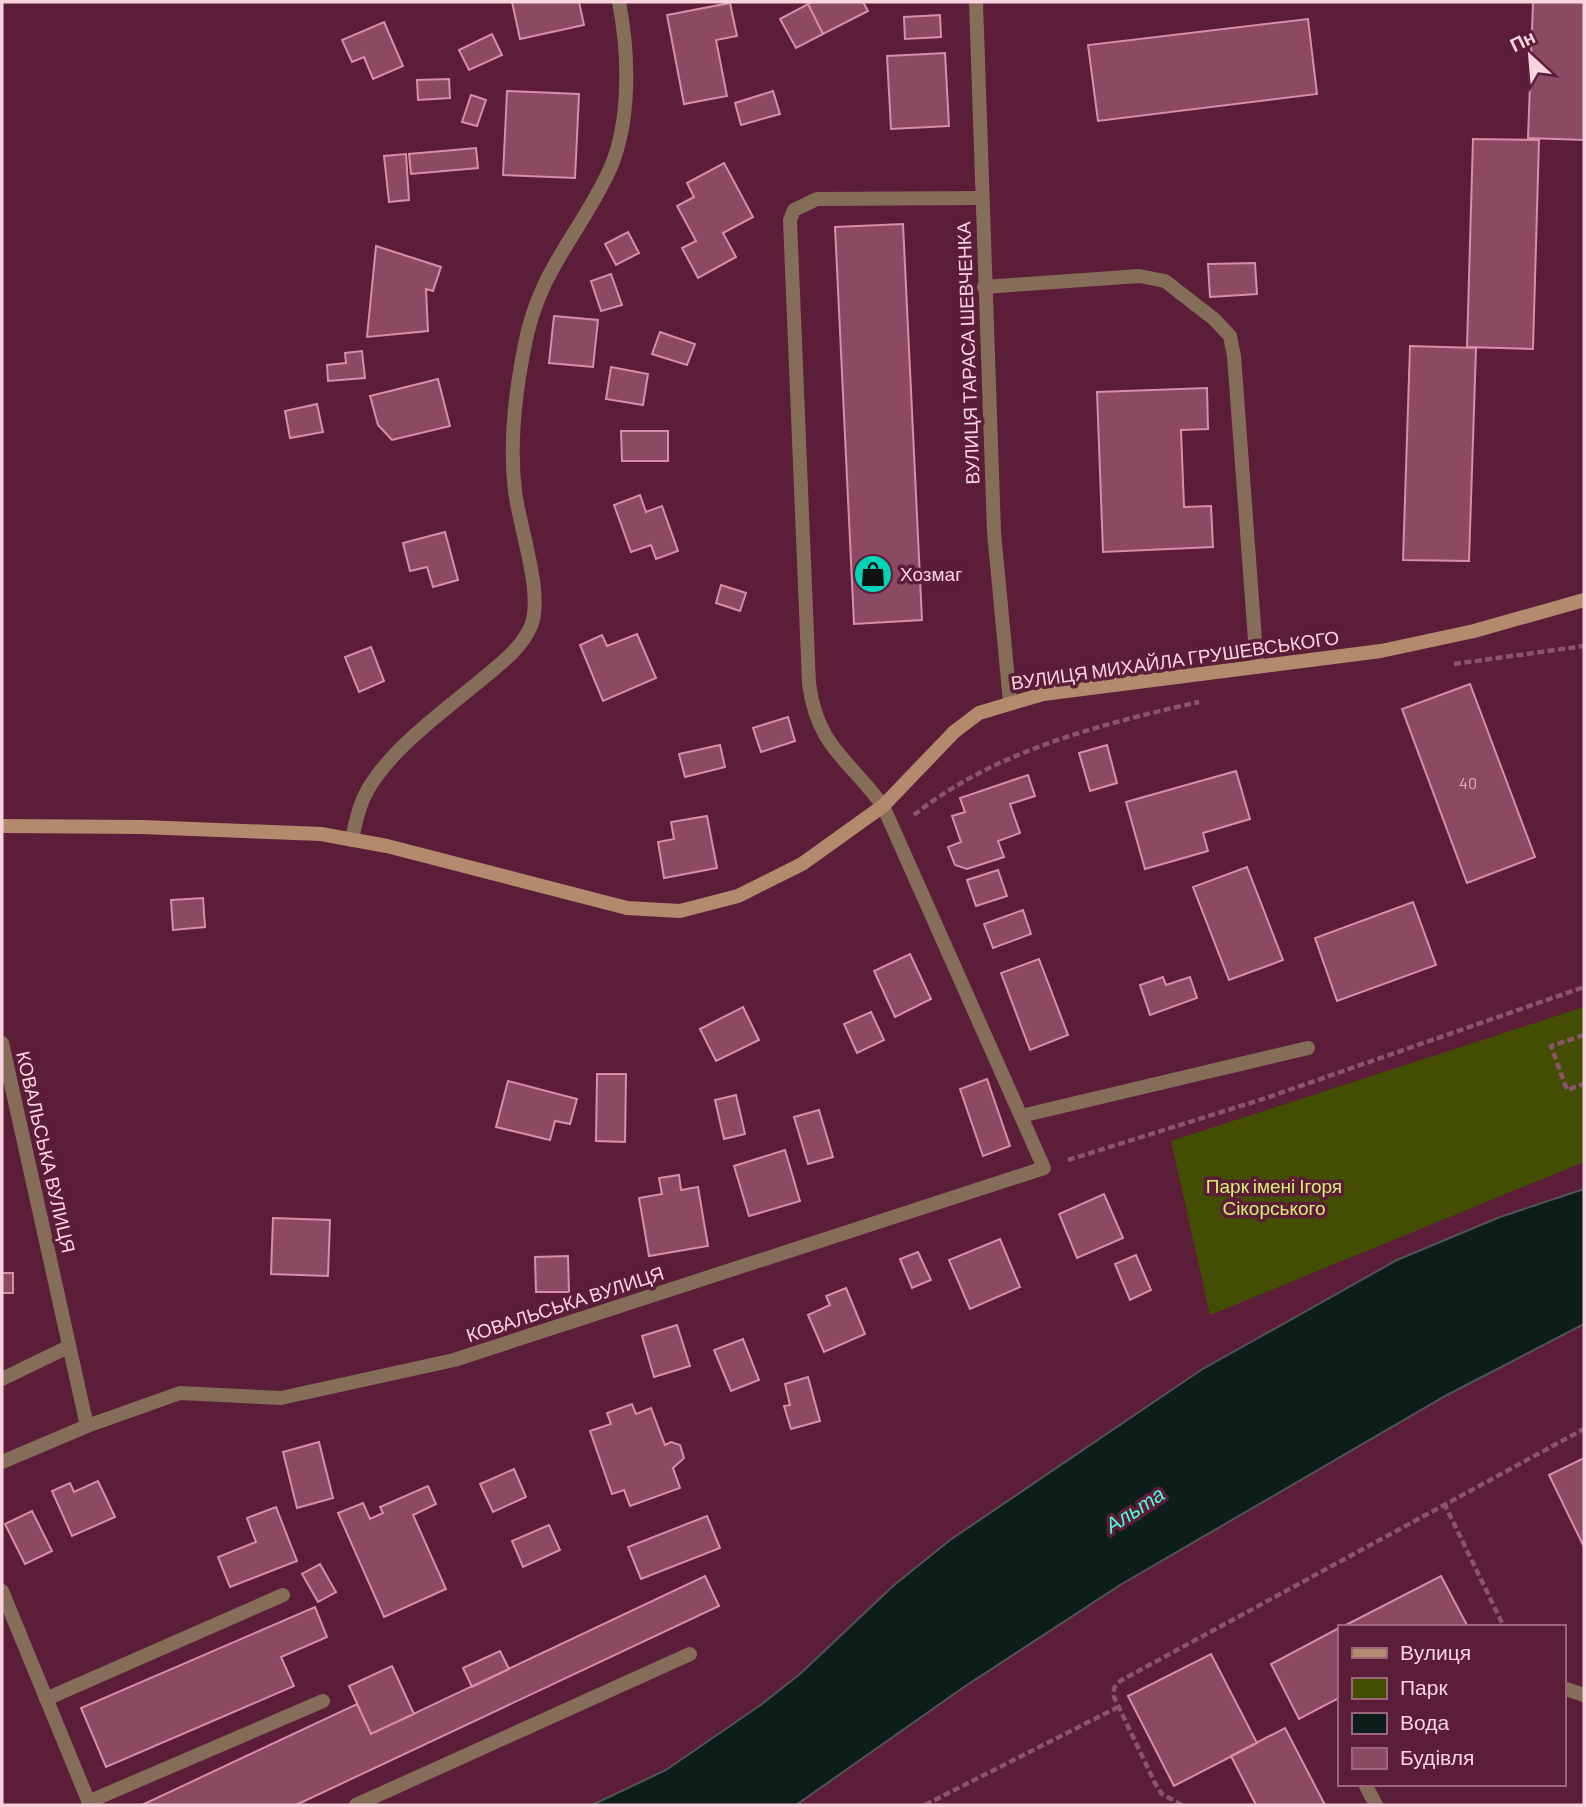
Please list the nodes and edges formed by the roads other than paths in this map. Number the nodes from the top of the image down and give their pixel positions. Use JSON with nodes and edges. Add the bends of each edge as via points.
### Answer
{"nodes":[{"id":1,"x":620,"y":2,"type":"edge"},
{"id":2,"x":976,"y":2,"type":"edge"},
{"id":3,"x":981,"y":198,"type":"junction"},
{"id":4,"x":984,"y":287,"type":"junction"},
{"id":5,"x":1584,"y":600,"type":"edge"},
{"id":6,"x":1257,"y":667,"type":"junction"},
{"id":7,"x":1010,"y":702,"type":"junction"},
{"id":8,"x":883,"y":806,"type":"junction"},
{"id":9,"x":2,"y":826,"type":"edge"},
{"id":10,"x":352,"y":840,"type":"junction"},
{"id":11,"x":2,"y":1043,"type":"edge"},
{"id":12,"x":1307,"y":1048,"type":"dead end"},
{"id":13,"x":1021,"y":1116,"type":"junction"},
{"id":14,"x":68,"y":1347,"type":"junction"},
{"id":15,"x":2,"y":1378,"type":"edge"},
{"id":16,"x":86,"y":1426,"type":"junction"},
{"id":17,"x":2,"y":1462,"type":"edge"},
{"id":18,"x":2,"y":1591,"type":"edge"},
{"id":19,"x":283,"y":1595,"type":"dead end"},
{"id":20,"x":690,"y":1654,"type":"dead end"},
{"id":21,"x":1565,"y":1689,"type":"edge"},
{"id":22,"x":1584,"y":1695,"type":"edge"},
{"id":23,"x":46,"y":1699,"type":"junction"},
{"id":24,"x":323,"y":1701,"type":"dead end"},
{"id":25,"x":1366,"y":1786,"type":"edge"},
{"id":26,"x":89,"y":1804,"type":"edge"},
{"id":27,"x":356,"y":1805,"type":"edge"},
{"id":28,"x":1376,"y":1805,"type":"edge"}],
"edges":[{"from":1,"to":10,"type":"street","via":[[625,90],[617,146],[600,188],[538,293],[519,375],[514,489],[533,600],[531,625],[515,650],[416,736],[377,777],[359,807]]},
{"from":2,"to":3,"type":"street","name":"ВУЛИЦЯ ТАРАСА ШЕВЧЕНКА"},
{"from":3,"to":4,"type":"street","name":"ВУЛИЦЯ ТАРАСА ШЕВЧЕНКА"},
{"from":3,"to":8,"type":"street","via":[[817,199],[794,210],[790,220],[813,712],[836,753]]},
{"from":4,"to":6,"type":"street","via":[[1158,278],[1230,336]]},
{"from":4,"to":7,"type":"street","name":"ВУЛИЦЯ ТАРАСА ШЕВЧЕНКА","via":[[994,532]]},
{"from":5,"to":6,"type":"main road","name":"ВУЛИЦЯ МИХАЙЛА ГРУШЕВСЬКОГО","via":[[1424,643]]},
{"from":6,"to":7,"type":"main road","name":"ВУЛИЦЯ МИХАЙЛА ГРУШЕВСЬКОГО"},
{"from":7,"to":8,"type":"main road","name":"ВУЛИЦЯ МИХАЙЛА ГРУШЕВСЬКОГО","via":[[979,713],[954,732]]},
{"from":8,"to":10,"type":"main road","name":"ВУЛИЦЯ МИХАЙЛА ГРУШЕВСЬКОГО","via":[[836,842],[770,882],[738,896],[680,911],[627,908]]},
{"from":8,"to":13,"type":"street"},
{"from":9,"to":10,"type":"main road","name":"ВУЛИЦЯ МИХАЙЛА ГРУШЕВСЬКОГО","via":[[275,831]]},
{"from":11,"to":14,"type":"street","name":"КОВАЛЬСЬКА ВУЛИЦЯ"},
{"from":12,"to":13,"type":"street"},
{"from":13,"to":16,"type":"street","name":"КОВАЛЬСЬКА ВУЛИЦЯ","via":[[1044,1168],[454,1360],[281,1398],[180,1393]]},
{"from":14,"to":15,"type":"street"},
{"from":14,"to":16,"type":"street","name":"КОВАЛЬСЬКА ВУЛИЦЯ"},
{"from":16,"to":17,"type":"street"},
{"from":18,"to":23,"type":"street"},
{"from":19,"to":23,"type":"street"},
{"from":20,"to":27,"type":"street"},
{"from":21,"to":22,"type":"street"},
{"from":23,"to":26,"type":"street"},
{"from":24,"to":26,"type":"street"},
{"from":25,"to":28,"type":"street"}]}
